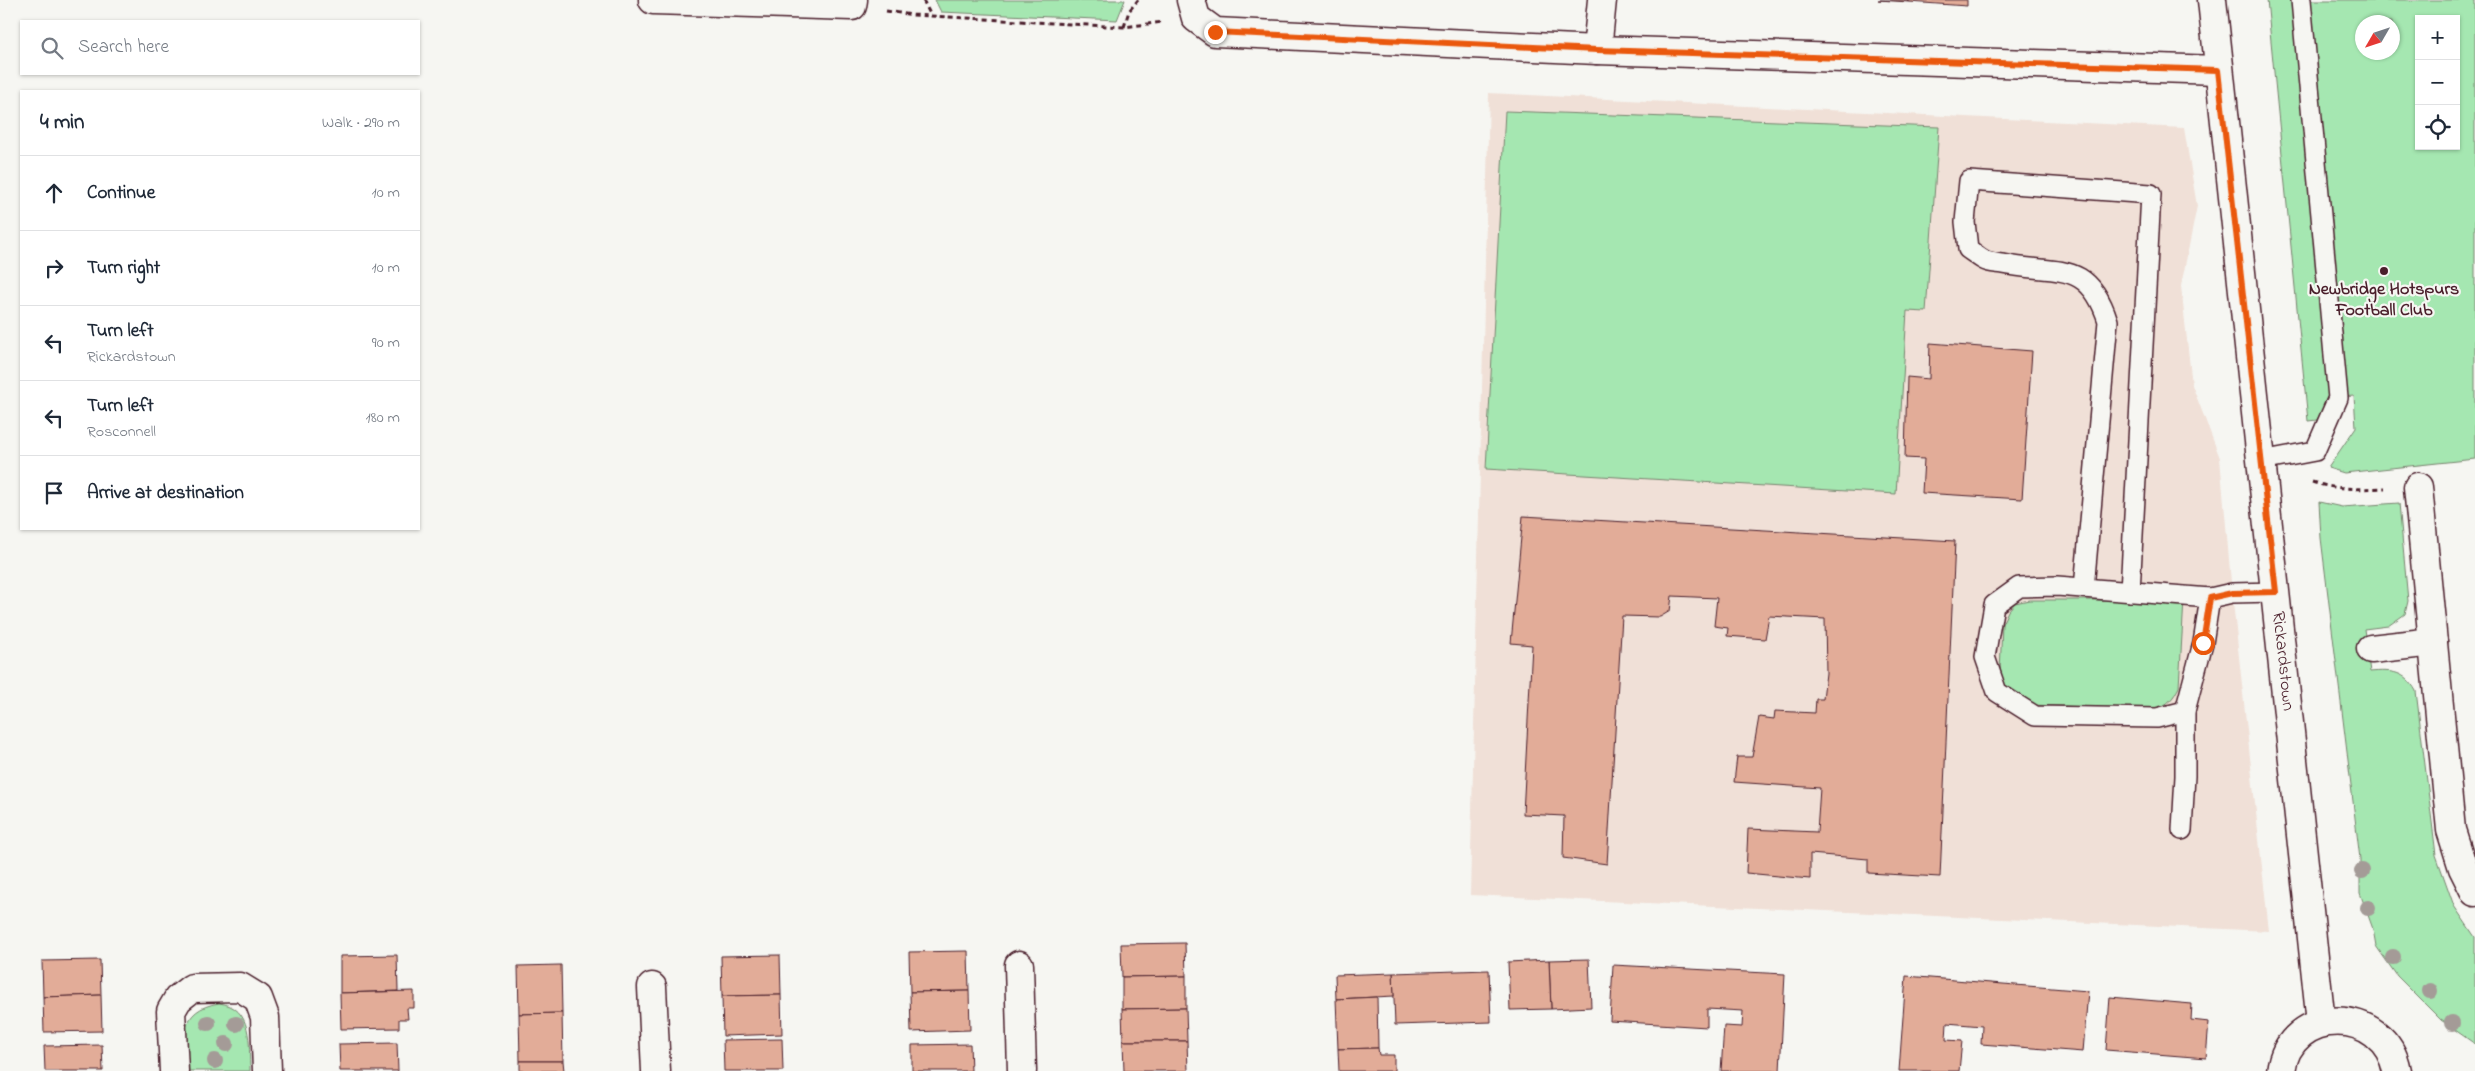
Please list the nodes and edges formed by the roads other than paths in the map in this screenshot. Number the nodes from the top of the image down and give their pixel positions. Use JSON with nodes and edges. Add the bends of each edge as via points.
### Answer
{"nodes":[{"id":1,"x":653,"y":0,"type":"edge"},
{"id":2,"x":1602,"y":0,"type":"edge"},
{"id":3,"x":2212,"y":0,"type":"edge"},
{"id":4,"x":2301,"y":0,"type":"edge"},
{"id":5,"x":853,"y":3,"type":"edge"},
{"id":6,"x":1193,"y":9,"type":"edge"},
{"id":7,"x":1597,"y":50,"type":"junction"},
{"id":8,"x":2218,"y":70,"type":"junction"},
{"id":9,"x":2261,"y":460,"type":"junction"},
{"id":10,"x":2418,"y":487,"type":"road end"},
{"id":11,"x":2084,"y":588,"type":"junction"},
{"id":12,"x":2130,"y":592,"type":"junction"},
{"id":13,"x":2276,"y":592,"type":"junction"},
{"id":14,"x":2210,"y":598,"type":"junction"},
{"id":15,"x":2433,"y":642,"type":"junction"},
{"id":16,"x":2372,"y":649,"type":"dead end"},
{"id":17,"x":2184,"y":711,"type":"junction"},
{"id":18,"x":2182,"y":830,"type":"dead end"},
{"id":19,"x":2475,"y":892,"type":"edge"},
{"id":20,"x":1019,"y":965,"type":"dead end"},
{"id":21,"x":652,"y":987,"type":"dead end"},
{"id":22,"x":2321,"y":1023,"type":"junction"},
{"id":23,"x":174,"y":1071,"type":"edge"},
{"id":24,"x":267,"y":1071,"type":"edge"},
{"id":25,"x":656,"y":1071,"type":"edge"},
{"id":26,"x":1022,"y":1071,"type":"edge"},
{"id":27,"x":2281,"y":1071,"type":"edge"},
{"id":28,"x":2397,"y":1071,"type":"edge"}],
"edges":[{"from":1,"to":5,"type":"street"},
{"from":2,"to":7,"type":"street"},
{"from":3,"to":8,"type":"street","name":"Rickardstown"},
{"from":4,"to":9,"type":"lane","via":[[2338,398],[2315,451]]},
{"from":6,"to":7,"type":"street","via":[[1215,32]]},
{"from":7,"to":8,"type":"street"},
{"from":8,"to":9,"type":"street","name":"Rickardstown"},
{"from":9,"to":13,"type":"street","name":"Rickardstown"},
{"from":10,"to":15,"type":"street"},
{"from":11,"to":12,"type":"lane"},
{"from":11,"to":12,"type":"lane","via":[[2108,321],[2102,300],[2087,281],[2066,272],[1984,260],[1968,249],[1965,222],[1969,181],[2151,194]]},
{"from":11,"to":17,"type":"lane","via":[[2019,587],[1994,605],[1985,657],[1997,692],[2035,716],[2156,718]]},
{"from":12,"to":14,"type":"lane"},
{"from":13,"to":14,"type":"lane","via":[[2232,593]]},
{"from":13,"to":22,"type":"street","name":"Rickardstown"},
{"from":14,"to":17,"type":"lane","via":[[2203,643]]},
{"from":15,"to":16,"type":"street"},
{"from":15,"to":19,"type":"street","via":[[2451,830],[2463,868]]},
{"from":17,"to":18,"type":"lane"},
{"from":20,"to":26,"type":"street"},
{"from":21,"to":25,"type":"street"},
{"from":22,"to":27,"type":"street","via":[[2304,1032],[2291,1046]]},
{"from":22,"to":28,"type":"street","via":[[2340,1020],[2357,1023],[2373,1031],[2387,1044]]},
{"from":23,"to":24,"type":"street","via":[[171,1011],[178,999],[192,988],[240,986],[258,998],[265,1017]]}]}
